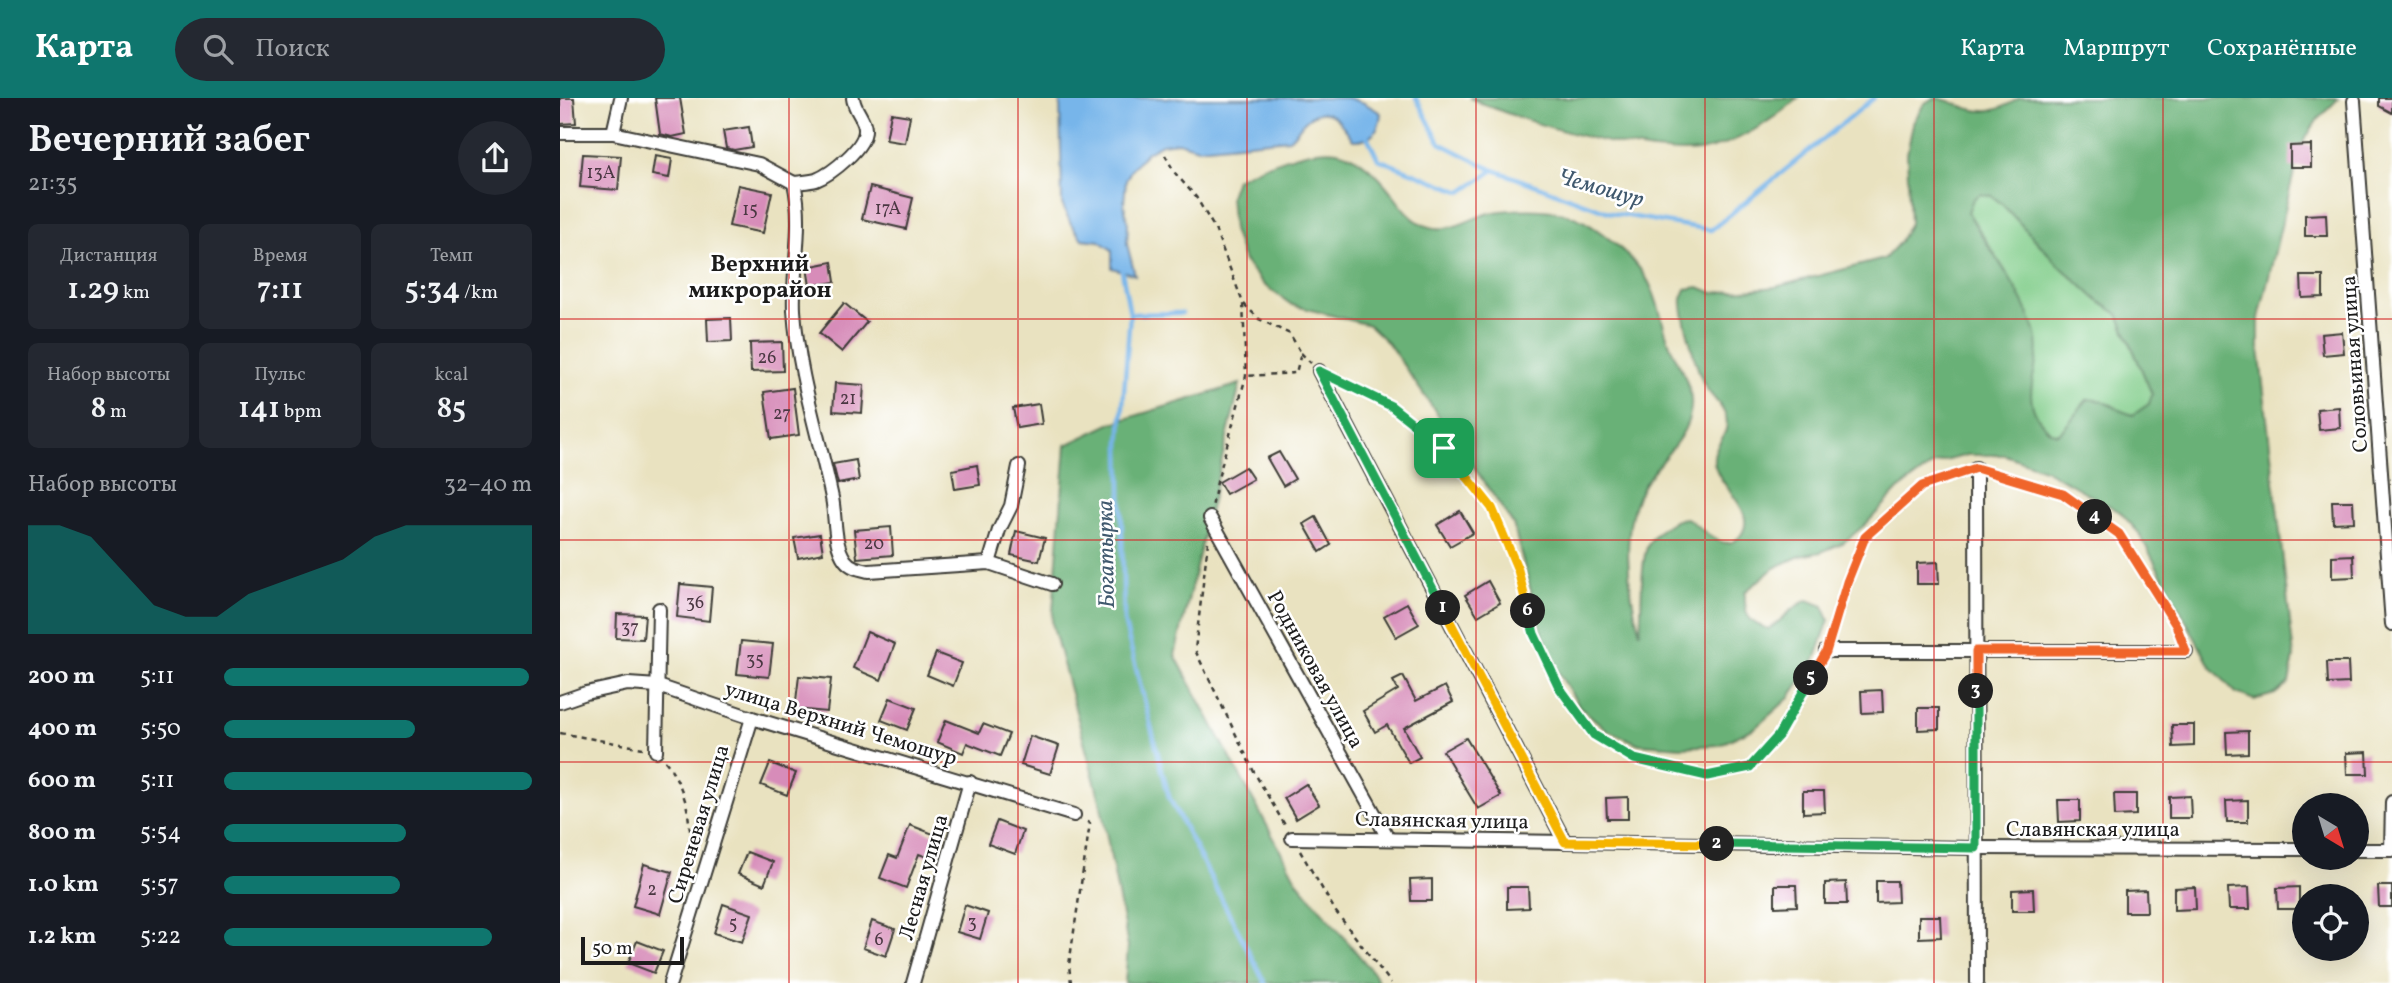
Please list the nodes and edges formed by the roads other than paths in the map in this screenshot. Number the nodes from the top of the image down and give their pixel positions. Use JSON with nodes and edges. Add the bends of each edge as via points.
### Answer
{"nodes":[{"id":1,"x":621,"y":98,"type":"edge"},
{"id":2,"x":853,"y":98,"type":"edge"},
{"id":3,"x":2354,"y":101,"type":"dead end"},
{"id":4,"x":560,"y":133,"type":"edge"},
{"id":5,"x":613,"y":133,"type":"junction"},
{"id":6,"x":794,"y":183,"type":"junction"},
{"id":7,"x":1319,"y":371,"type":"road end"},
{"id":8,"x":1019,"y":466,"type":"dead end"},
{"id":9,"x":1976,"y":468,"type":"road end"},
{"id":10,"x":1210,"y":519,"type":"dead end"},
{"id":11,"x":989,"y":563,"type":"junction"},
{"id":12,"x":1052,"y":584,"type":"dead end"},
{"id":13,"x":659,"y":609,"type":"dead end"},
{"id":14,"x":2392,"y":624,"type":"edge"},
{"id":15,"x":1976,"y":651,"type":"junction"},
{"id":16,"x":2186,"y":651,"type":"road end"},
{"id":17,"x":1826,"y":652,"type":"road end"},
{"id":18,"x":658,"y":686,"type":"junction"},
{"id":19,"x":560,"y":702,"type":"edge"},
{"id":20,"x":752,"y":718,"type":"junction"},
{"id":21,"x":656,"y":751,"type":"road end"},
{"id":22,"x":970,"y":782,"type":"junction"},
{"id":23,"x":2392,"y":802,"type":"edge"},
{"id":24,"x":1074,"y":815,"type":"road end"},
{"id":25,"x":1292,"y":838,"type":"dead end"},
{"id":26,"x":1388,"y":838,"type":"junction"},
{"id":27,"x":1565,"y":842,"type":"junction"},
{"id":28,"x":1976,"y":848,"type":"junction"},
{"id":29,"x":2292,"y":849,"type":"edge"},
{"id":30,"x":2370,"y":850,"type":"edge"},
{"id":31,"x":2392,"y":850,"type":"edge"},
{"id":32,"x":670,"y":983,"type":"edge"},
{"id":33,"x":913,"y":983,"type":"edge"},
{"id":34,"x":1977,"y":983,"type":"edge"}],
"edges":[{"from":1,"to":5,"type":"street"},
{"from":2,"to":6,"type":"street","via":[[865,125],[858,146],[841,164],[814,180]]},
{"from":3,"to":14,"type":"street","name":"Соловьиная улица"},
{"from":4,"to":5,"type":"street"},
{"from":5,"to":6,"type":"street","via":[[759,164]]},
{"from":6,"to":11,"type":"street","via":[[799,209],[794,310],[809,410],[845,559],[869,571]]},
{"from":7,"to":27,"type":"street"},
{"from":8,"to":11,"type":"street","via":[[1011,506]]},
{"from":9,"to":15,"type":"street"},
{"from":10,"to":26,"type":"street","name":"Родниковая улица"},
{"from":11,"to":12,"type":"street"},
{"from":13,"to":18,"type":"street"},
{"from":15,"to":16,"type":"street"},
{"from":15,"to":17,"type":"street"},
{"from":15,"to":28,"type":"street"},
{"from":18,"to":19,"type":"street","name":"улица Верхний Чемошур","via":[[628,684]]},
{"from":18,"to":20,"type":"street","name":"улица Верхний Чемошур"},
{"from":18,"to":21,"type":"street"},
{"from":20,"to":22,"type":"street","name":"улица Верхний Чемошур"},
{"from":20,"to":32,"type":"street","name":"Сиреневая улица"},
{"from":22,"to":24,"type":"street","name":"улица Верхний Чемошур"},
{"from":22,"to":33,"type":"street","name":"Лесная улица"},
{"from":23,"to":31,"type":"street"},
{"from":25,"to":26,"type":"street","name":"Славянская улица"},
{"from":26,"to":27,"type":"street","name":"Славянская улица"},
{"from":27,"to":28,"type":"street","name":"Славянская улица"},
{"from":28,"to":29,"type":"street","name":"Славянская улица"},
{"from":28,"to":34,"type":"street"},
{"from":30,"to":31,"type":"street"}]}
